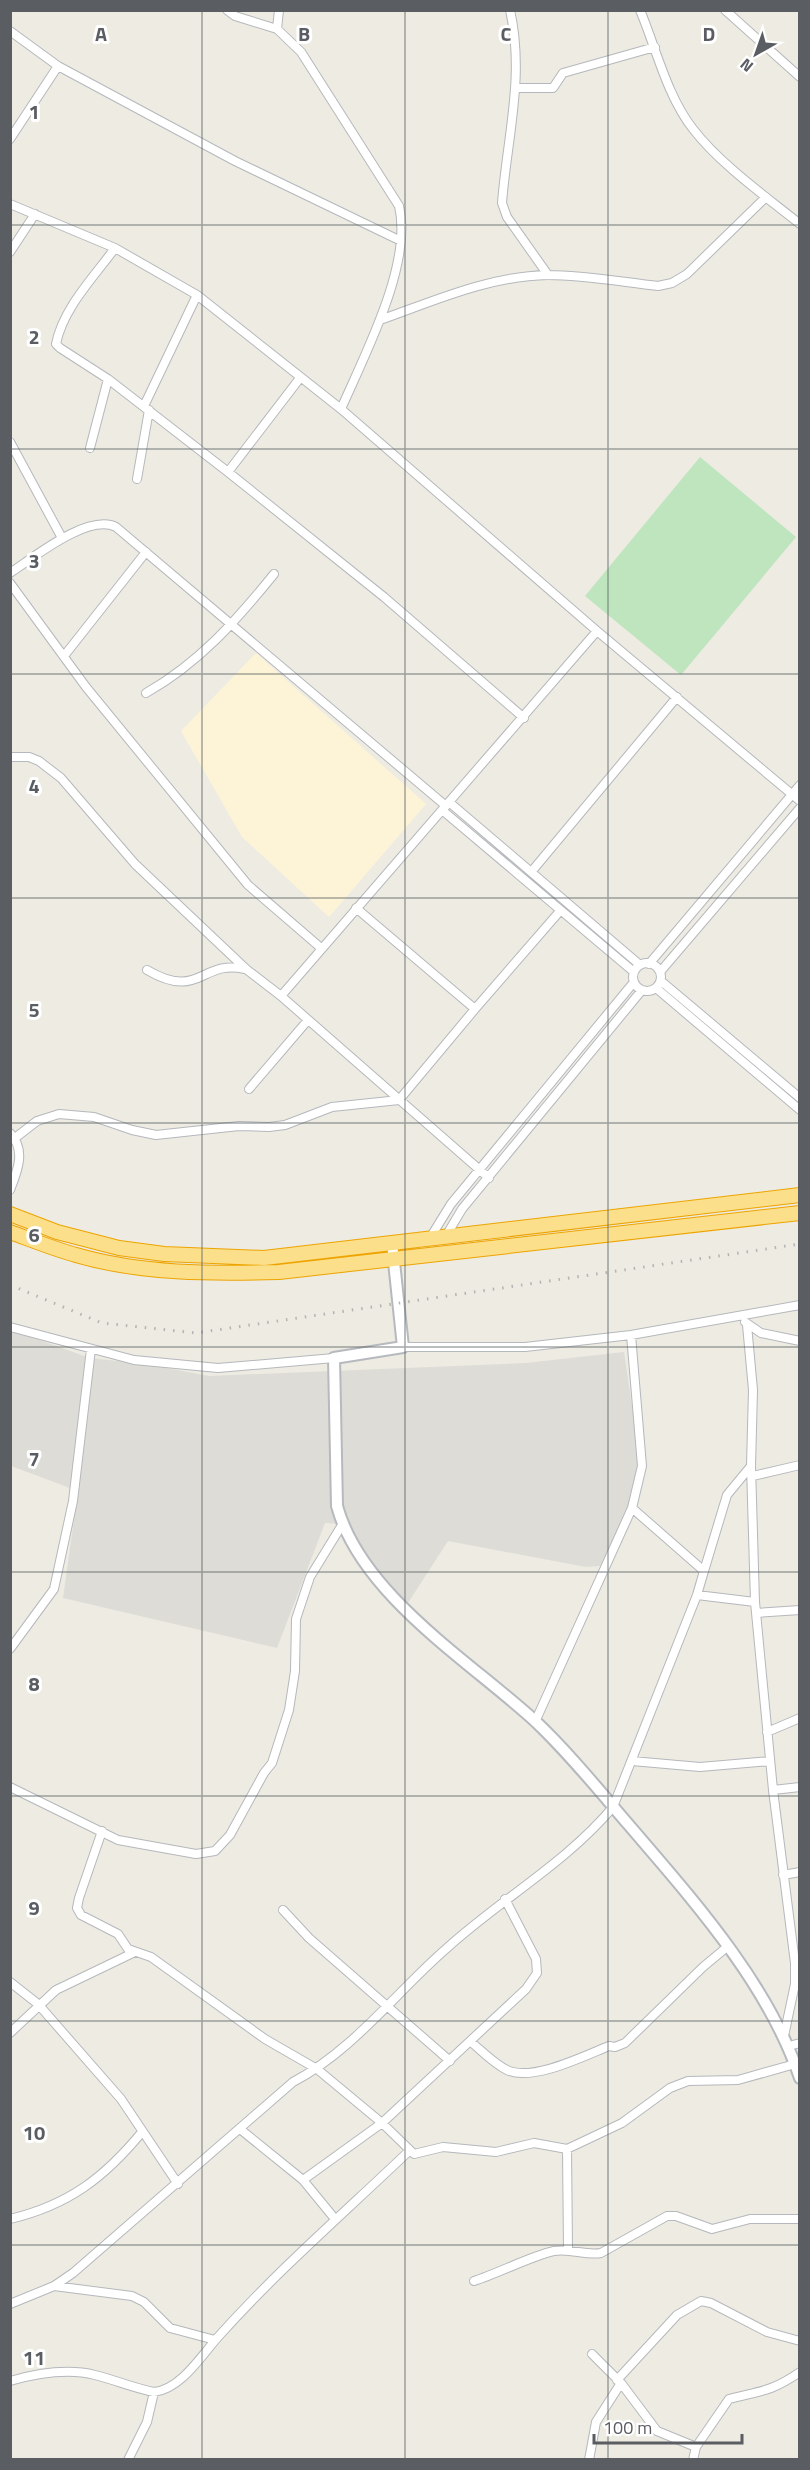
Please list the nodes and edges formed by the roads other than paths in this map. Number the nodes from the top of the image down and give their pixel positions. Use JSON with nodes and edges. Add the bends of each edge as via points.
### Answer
{"nodes":[{"id":1,"x":227,"y":10,"type":"edge"},
{"id":2,"x":279,"y":10,"type":"edge"},
{"id":3,"x":510,"y":10,"type":"edge"},
{"id":4,"x":725,"y":10,"type":"edge"},
{"id":5,"x":642,"y":11,"type":"edge"},
{"id":6,"x":277,"y":29,"type":"junction"},
{"id":7,"x":10,"y":31,"type":"edge"},
{"id":8,"x":655,"y":47,"type":"junction"},
{"id":9,"x":58,"y":66,"type":"junction"},
{"id":10,"x":800,"y":76,"type":"edge"},
{"id":11,"x":517,"y":88,"type":"junction"},
{"id":12,"x":10,"y":139,"type":"edge"},
{"id":13,"x":766,"y":197,"type":"junction"},
{"id":14,"x":10,"y":204,"type":"edge"},
{"id":15,"x":35,"y":214,"type":"junction"},
{"id":16,"x":800,"y":224,"type":"edge"},
{"id":17,"x":400,"y":241,"type":"junction"},
{"id":18,"x":115,"y":248,"type":"junction"},
{"id":19,"x":10,"y":252,"type":"edge"},
{"id":20,"x":548,"y":275,"type":"junction"},
{"id":21,"x":197,"y":295,"type":"junction"},
{"id":22,"x":380,"y":320,"type":"junction"},
{"id":23,"x":300,"y":378,"type":"junction"},
{"id":24,"x":108,"y":379,"type":"junction"},
{"id":25,"x":147,"y":408,"type":"junction"},
{"id":26,"x":341,"y":409,"type":"junction"},
{"id":27,"x":10,"y":442,"type":"edge"},
{"id":28,"x":90,"y":448,"type":"dead end"},
{"id":29,"x":228,"y":472,"type":"junction"},
{"id":30,"x":137,"y":479,"type":"dead end"},
{"id":31,"x":62,"y":538,"type":"junction"},
{"id":32,"x":146,"y":552,"type":"junction"},
{"id":33,"x":10,"y":573,"type":"edge"},
{"id":34,"x":274,"y":574,"type":"dead end"},
{"id":35,"x":10,"y":583,"type":"edge"},
{"id":36,"x":233,"y":625,"type":"junction"},
{"id":37,"x":597,"y":631,"type":"junction"},
{"id":38,"x":64,"y":656,"type":"junction"},
{"id":39,"x":146,"y":693,"type":"dead end"},
{"id":40,"x":677,"y":697,"type":"junction"},
{"id":41,"x":524,"y":718,"type":"junction"},
{"id":42,"x":10,"y":757,"type":"edge"},
{"id":43,"x":800,"y":785,"type":"edge"},
{"id":44,"x":792,"y":794,"type":"junction"},
{"id":45,"x":800,"y":801,"type":"edge"},
{"id":46,"x":446,"y":806,"type":"junction"},
{"id":47,"x":800,"y":808,"type":"edge"},
{"id":48,"x":532,"y":871,"type":"junction"},
{"id":49,"x":356,"y":908,"type":"junction"},
{"id":50,"x":560,"y":911,"type":"junction"},
{"id":51,"x":321,"y":948,"type":"junction"},
{"id":52,"x":644,"y":964,"type":"junction"},
{"id":53,"x":246,"y":969,"type":"junction"},
{"id":54,"x":147,"y":970,"type":"dead end"},
{"id":55,"x":634,"y":972,"type":"junction"},
{"id":56,"x":660,"y":976,"type":"junction"},
{"id":57,"x":634,"y":982,"type":"junction"},
{"id":58,"x":656,"y":988,"type":"junction"},
{"id":59,"x":642,"y":990,"type":"junction"},
{"id":60,"x":281,"y":996,"type":"junction"},
{"id":61,"x":475,"y":1009,"type":"junction"},
{"id":62,"x":308,"y":1020,"type":"junction"},
{"id":63,"x":249,"y":1089,"type":"dead end"},
{"id":64,"x":800,"y":1098,"type":"edge"},
{"id":65,"x":399,"y":1100,"type":"junction"},
{"id":66,"x":800,"y":1110,"type":"edge"},
{"id":67,"x":13,"y":1136,"type":"edge"},
{"id":68,"x":479,"y":1169,"type":"junction"},
{"id":69,"x":489,"y":1178,"type":"junction"},
{"id":70,"x":10,"y":1190,"type":"edge"},
{"id":71,"x":800,"y":1195,"type":"edge"},
{"id":72,"x":800,"y":1213,"type":"edge"},
{"id":73,"x":10,"y":1214,"type":"edge"},
{"id":74,"x":10,"y":1232,"type":"edge"},
{"id":75,"x":446,"y":1236,"type":"junction"},
{"id":76,"x":430,"y":1238,"type":"junction"},
{"id":77,"x":392,"y":1243,"type":"junction"},
{"id":78,"x":395,"y":1259,"type":"junction"},
{"id":79,"x":800,"y":1305,"type":"edge"},
{"id":80,"x":741,"y":1316,"type":"junction"},
{"id":81,"x":747,"y":1325,"type":"junction"},
{"id":82,"x":10,"y":1327,"type":"edge"},
{"id":83,"x":631,"y":1335,"type":"junction"},
{"id":84,"x":800,"y":1341,"type":"edge"},
{"id":85,"x":403,"y":1347,"type":"junction"},
{"id":86,"x":91,"y":1349,"type":"junction"},
{"id":87,"x":334,"y":1358,"type":"junction"},
{"id":88,"x":800,"y":1465,"type":"edge"},
{"id":89,"x":751,"y":1466,"type":"junction"},
{"id":90,"x":753,"y":1476,"type":"junction"},
{"id":91,"x":632,"y":1508,"type":"junction"},
{"id":92,"x":342,"y":1525,"type":"junction"},
{"id":93,"x":704,"y":1571,"type":"junction"},
{"id":94,"x":698,"y":1595,"type":"junction"},
{"id":95,"x":755,"y":1602,"type":"junction"},
{"id":96,"x":800,"y":1610,"type":"edge"},
{"id":97,"x":756,"y":1613,"type":"junction"},
{"id":98,"x":10,"y":1649,"type":"edge"},
{"id":99,"x":800,"y":1718,"type":"edge"},
{"id":100,"x":535,"y":1722,"type":"junction"},
{"id":101,"x":767,"y":1732,"type":"junction"},
{"id":102,"x":632,"y":1761,"type":"junction"},
{"id":103,"x":770,"y":1761,"type":"junction"},
{"id":104,"x":10,"y":1787,"type":"edge"},
{"id":105,"x":800,"y":1787,"type":"edge"},
{"id":106,"x":773,"y":1790,"type":"junction"},
{"id":107,"x":613,"y":1807,"type":"junction"},
{"id":108,"x":102,"y":1831,"type":"junction"},
{"id":109,"x":800,"y":1872,"type":"edge"},
{"id":110,"x":783,"y":1875,"type":"junction"},
{"id":111,"x":505,"y":1899,"type":"junction"},
{"id":112,"x":283,"y":1910,"type":"dead end"},
{"id":113,"x":727,"y":1947,"type":"junction"},
{"id":114,"x":135,"y":1952,"type":"junction"},
{"id":115,"x":797,"y":1963,"type":"edge"},
{"id":116,"x":11,"y":1982,"type":"edge"},
{"id":117,"x":38,"y":2004,"type":"junction"},
{"id":118,"x":388,"y":2006,"type":"junction"},
{"id":119,"x":10,"y":2033,"type":"edge"},
{"id":120,"x":471,"y":2042,"type":"junction"},
{"id":121,"x":791,"y":2042,"type":"edge"},
{"id":122,"x":450,"y":2061,"type":"junction"},
{"id":123,"x":795,"y":2064,"type":"junction"},
{"id":124,"x":317,"y":2069,"type":"junction"},
{"id":125,"x":800,"y":2079,"type":"edge"},
{"id":126,"x":382,"y":2123,"type":"junction"},
{"id":127,"x":240,"y":2129,"type":"junction"},
{"id":128,"x":142,"y":2132,"type":"junction"},
{"id":129,"x":567,"y":2149,"type":"junction"},
{"id":130,"x":409,"y":2151,"type":"junction"},
{"id":131,"x":303,"y":2180,"type":"junction"},
{"id":132,"x":178,"y":2184,"type":"junction"},
{"id":133,"x":10,"y":2219,"type":"edge"},
{"id":134,"x":335,"y":2219,"type":"junction"},
{"id":135,"x":800,"y":2219,"type":"edge"},
{"id":136,"x":568,"y":2249,"type":"junction"},
{"id":137,"x":474,"y":2281,"type":"dead end"},
{"id":138,"x":54,"y":2286,"type":"junction"},
{"id":139,"x":10,"y":2304,"type":"edge"},
{"id":140,"x":215,"y":2340,"type":"junction"},
{"id":141,"x":800,"y":2341,"type":"edge"},
{"id":142,"x":592,"y":2354,"type":"dead end"},
{"id":143,"x":800,"y":2372,"type":"edge"},
{"id":144,"x":10,"y":2381,"type":"edge"},
{"id":145,"x":619,"y":2381,"type":"junction"},
{"id":146,"x":154,"y":2392,"type":"junction"},
{"id":147,"x":696,"y":2447,"type":"junction"},
{"id":148,"x":128,"y":2460,"type":"edge"},
{"id":149,"x":589,"y":2460,"type":"edge"},
{"id":150,"x":693,"y":2460,"type":"edge"}],
"edges":[{"from":1,"to":6,"type":"street"},
{"from":2,"to":6,"type":"street"},
{"from":3,"to":11,"type":"street","via":[[516,38]]},
{"from":4,"to":10,"type":"street"},
{"from":5,"to":8,"type":"street"},
{"from":6,"to":17,"type":"street","via":[[301,52],[399,206]]},
{"from":7,"to":9,"type":"street"},
{"from":8,"to":11,"type":"street","via":[[563,73],[553,88]]},
{"from":8,"to":13,"type":"street","via":[[692,128]]},
{"from":9,"to":12,"type":"street"},
{"from":9,"to":17,"type":"street","via":[[235,161]]},
{"from":11,"to":20,"type":"street","via":[[502,203],[507,217]]},
{"from":13,"to":16,"type":"street"},
{"from":13,"to":20,"type":"street","via":[[687,274],[672,283],[658,286]]},
{"from":14,"to":15,"type":"street"},
{"from":15,"to":18,"type":"street"},
{"from":15,"to":19,"type":"street"},
{"from":17,"to":22,"type":"street","via":[[399,261]]},
{"from":18,"to":21,"type":"street"},
{"from":18,"to":24,"type":"street","via":[[70,309],[56,344]]},
{"from":20,"to":22,"type":"street","via":[[481,285]]},
{"from":21,"to":23,"type":"street"},
{"from":21,"to":25,"type":"street"},
{"from":22,"to":26,"type":"street"},
{"from":23,"to":26,"type":"street"},
{"from":23,"to":29,"type":"street"},
{"from":24,"to":25,"type":"street"},
{"from":24,"to":28,"type":"street"},
{"from":25,"to":29,"type":"street"},
{"from":25,"to":30,"type":"street"},
{"from":26,"to":37,"type":"street"},
{"from":27,"to":31,"type":"street"},
{"from":29,"to":41,"type":"street","via":[[384,597]]},
{"from":31,"to":32,"type":"street","via":[[109,524]]},
{"from":31,"to":33,"type":"street"},
{"from":32,"to":36,"type":"street"},
{"from":32,"to":38,"type":"street"},
{"from":34,"to":36,"type":"street"},
{"from":35,"to":38,"type":"street"},
{"from":36,"to":39,"type":"street","via":[[186,668]]},
{"from":36,"to":46,"type":"street"},
{"from":37,"to":40,"type":"street"},
{"from":37,"to":41,"type":"street"},
{"from":38,"to":51,"type":"street","via":[[248,885]]},
{"from":40,"to":44,"type":"street"},
{"from":40,"to":48,"type":"street"},
{"from":41,"to":46,"type":"street"},
{"from":42,"to":53,"type":"street","via":[[39,761],[61,778],[135,864]]},
{"from":43,"to":44,"type":"street"},
{"from":44,"to":45,"type":"street"},
{"from":44,"to":52,"type":"street"},
{"from":46,"to":48,"type":"street"},
{"from":46,"to":49,"type":"street"},
{"from":46,"to":50,"type":"street"},
{"from":47,"to":56,"type":"street"},
{"from":48,"to":52,"type":"street"},
{"from":49,"to":51,"type":"street"},
{"from":49,"to":61,"type":"street"},
{"from":50,"to":55,"type":"street"},
{"from":50,"to":61,"type":"street"},
{"from":51,"to":60,"type":"street"},
{"from":52,"to":55,"type":"street"},
{"from":52,"to":56,"type":"street"},
{"from":53,"to":54,"type":"street","via":[[226,967],[175,983]]},
{"from":53,"to":60,"type":"street"},
{"from":55,"to":57,"type":"street"},
{"from":56,"to":58,"type":"street"},
{"from":56,"to":64,"type":"street"},
{"from":57,"to":59,"type":"street"},
{"from":57,"to":68,"type":"street"},
{"from":58,"to":59,"type":"street"},
{"from":58,"to":66,"type":"street"},
{"from":59,"to":69,"type":"street"},
{"from":60,"to":62,"type":"street"},
{"from":61,"to":65,"type":"street"},
{"from":62,"to":63,"type":"street"},
{"from":62,"to":65,"type":"street"},
{"from":65,"to":67,"type":"street","via":[[332,1107],[285,1125],[156,1135],[94,1117],[59,1114],[37,1121]]},
{"from":65,"to":68,"type":"street"},
{"from":67,"to":70,"type":"street","via":[[20,1146],[20,1158]]},
{"from":68,"to":69,"type":"street"},
{"from":68,"to":76,"type":"street"},
{"from":69,"to":75,"type":"street","via":[[462,1209]]},
{"from":71,"to":75,"type":"highway"},
{"from":72,"to":78,"type":"highway"},
{"from":73,"to":77,"type":"highway","via":[[57,1232],[119,1248],[164,1254],[264,1258]]},
{"from":74,"to":78,"type":"highway","via":[[77,1256],[210,1274],[279,1272]]},
{"from":75,"to":76,"type":"highway"},
{"from":76,"to":77,"type":"highway"},
{"from":77,"to":78,"type":"street"},
{"from":78,"to":85,"type":"street"},
{"from":79,"to":80,"type":"street"},
{"from":80,"to":81,"type":"street"},
{"from":80,"to":83,"type":"street"},
{"from":81,"to":84,"type":"street","via":[[762,1333]]},
{"from":81,"to":89,"type":"street","via":[[753,1390]]},
{"from":82,"to":86,"type":"street"},
{"from":83,"to":85,"type":"street","via":[[525,1347]]},
{"from":83,"to":91,"type":"street","via":[[642,1466]]},
{"from":85,"to":87,"type":"street"},
{"from":86,"to":87,"type":"street","via":[[135,1360],[218,1368]]},
{"from":86,"to":98,"type":"street","via":[[73,1501],[54,1589]]},
{"from":87,"to":92,"type":"street","via":[[337,1506]]},
{"from":88,"to":90,"type":"street"},
{"from":89,"to":90,"type":"street"},
{"from":89,"to":93,"type":"street","via":[[727,1495]]},
{"from":90,"to":95,"type":"street"},
{"from":91,"to":93,"type":"street"},
{"from":91,"to":100,"type":"street"},
{"from":92,"to":100,"type":"street","via":[[370,1572],[407,1612]]},
{"from":92,"to":108,"type":"street","via":[[310,1577],[296,1619],[295,1671],[278,1748],[230,1835],[215,1851],[196,1854],[118,1840]]},
{"from":93,"to":94,"type":"street"},
{"from":94,"to":95,"type":"street"},
{"from":94,"to":102,"type":"street"},
{"from":95,"to":97,"type":"street"},
{"from":96,"to":97,"type":"street"},
{"from":97,"to":101,"type":"street"},
{"from":99,"to":101,"type":"street"},
{"from":100,"to":107,"type":"street"},
{"from":101,"to":103,"type":"street"},
{"from":102,"to":103,"type":"street","via":[[700,1767]]},
{"from":102,"to":107,"type":"street"},
{"from":103,"to":106,"type":"street"},
{"from":104,"to":108,"type":"street"},
{"from":105,"to":106,"type":"street"},
{"from":106,"to":110,"type":"street"},
{"from":107,"to":111,"type":"street","via":[[594,1830]]},
{"from":107,"to":113,"type":"street"},
{"from":108,"to":114,"type":"street","via":[[77,1908],[81,1915],[118,1934],[128,1949]]},
{"from":109,"to":110,"type":"street"},
{"from":110,"to":115,"type":"street"},
{"from":111,"to":118,"type":"street","via":[[445,1949]]},
{"from":111,"to":120,"type":"street","via":[[536,1959],[537,1972],[526,1989]]},
{"from":112,"to":118,"type":"street","via":[[309,1938]]},
{"from":113,"to":120,"type":"street","via":[[625,2043],[615,2047],[522,2075],[506,2070]]},
{"from":113,"to":121,"type":"street"},
{"from":114,"to":117,"type":"street","via":[[56,1990]]},
{"from":114,"to":124,"type":"street","via":[[151,1957],[265,2039]]},
{"from":115,"to":121,"type":"street"},
{"from":116,"to":117,"type":"street"},
{"from":117,"to":119,"type":"street"},
{"from":117,"to":128,"type":"street","via":[[121,2099]]},
{"from":118,"to":122,"type":"street"},
{"from":118,"to":124,"type":"street"},
{"from":120,"to":122,"type":"street"},
{"from":121,"to":123,"type":"street"},
{"from":122,"to":126,"type":"street"},
{"from":123,"to":125,"type":"street"},
{"from":123,"to":129,"type":"street","via":[[738,2080],[688,2081],[670,2088],[622,2123]]},
{"from":124,"to":126,"type":"street"},
{"from":124,"to":127,"type":"street","via":[[293,2082]]},
{"from":126,"to":130,"type":"street"},
{"from":126,"to":131,"type":"street"},
{"from":127,"to":131,"type":"street"},
{"from":127,"to":132,"type":"street"},
{"from":128,"to":132,"type":"street"},
{"from":128,"to":133,"type":"street","via":[[117,2163],[82,2191],[33,2214]]},
{"from":129,"to":130,"type":"street","via":[[534,2143],[496,2152],[443,2147],[421,2153]]},
{"from":129,"to":136,"type":"street"},
{"from":130,"to":134,"type":"street"},
{"from":131,"to":134,"type":"street"},
{"from":132,"to":138,"type":"street"},
{"from":134,"to":140,"type":"street","via":[[262,2287]]},
{"from":135,"to":136,"type":"street","via":[[750,2219],[712,2229],[667,2216],[601,2253],[589,2255]]},
{"from":136,"to":137,"type":"street"},
{"from":138,"to":139,"type":"street"},
{"from":138,"to":140,"type":"street","via":[[132,2296],[144,2302],[170,2328]]},
{"from":140,"to":146,"type":"street","via":[[173,2385]]},
{"from":141,"to":145,"type":"street","via":[[767,2332],[701,2301],[677,2315]]},
{"from":142,"to":145,"type":"street"},
{"from":143,"to":147,"type":"street","via":[[760,2394],[729,2399]]},
{"from":144,"to":146,"type":"street","via":[[45,2372],[93,2374]]},
{"from":145,"to":147,"type":"street","via":[[657,2431]]},
{"from":145,"to":149,"type":"street","via":[[596,2422]]},
{"from":146,"to":148,"type":"street","via":[[147,2422]]},
{"from":147,"to":150,"type":"street"}]}
